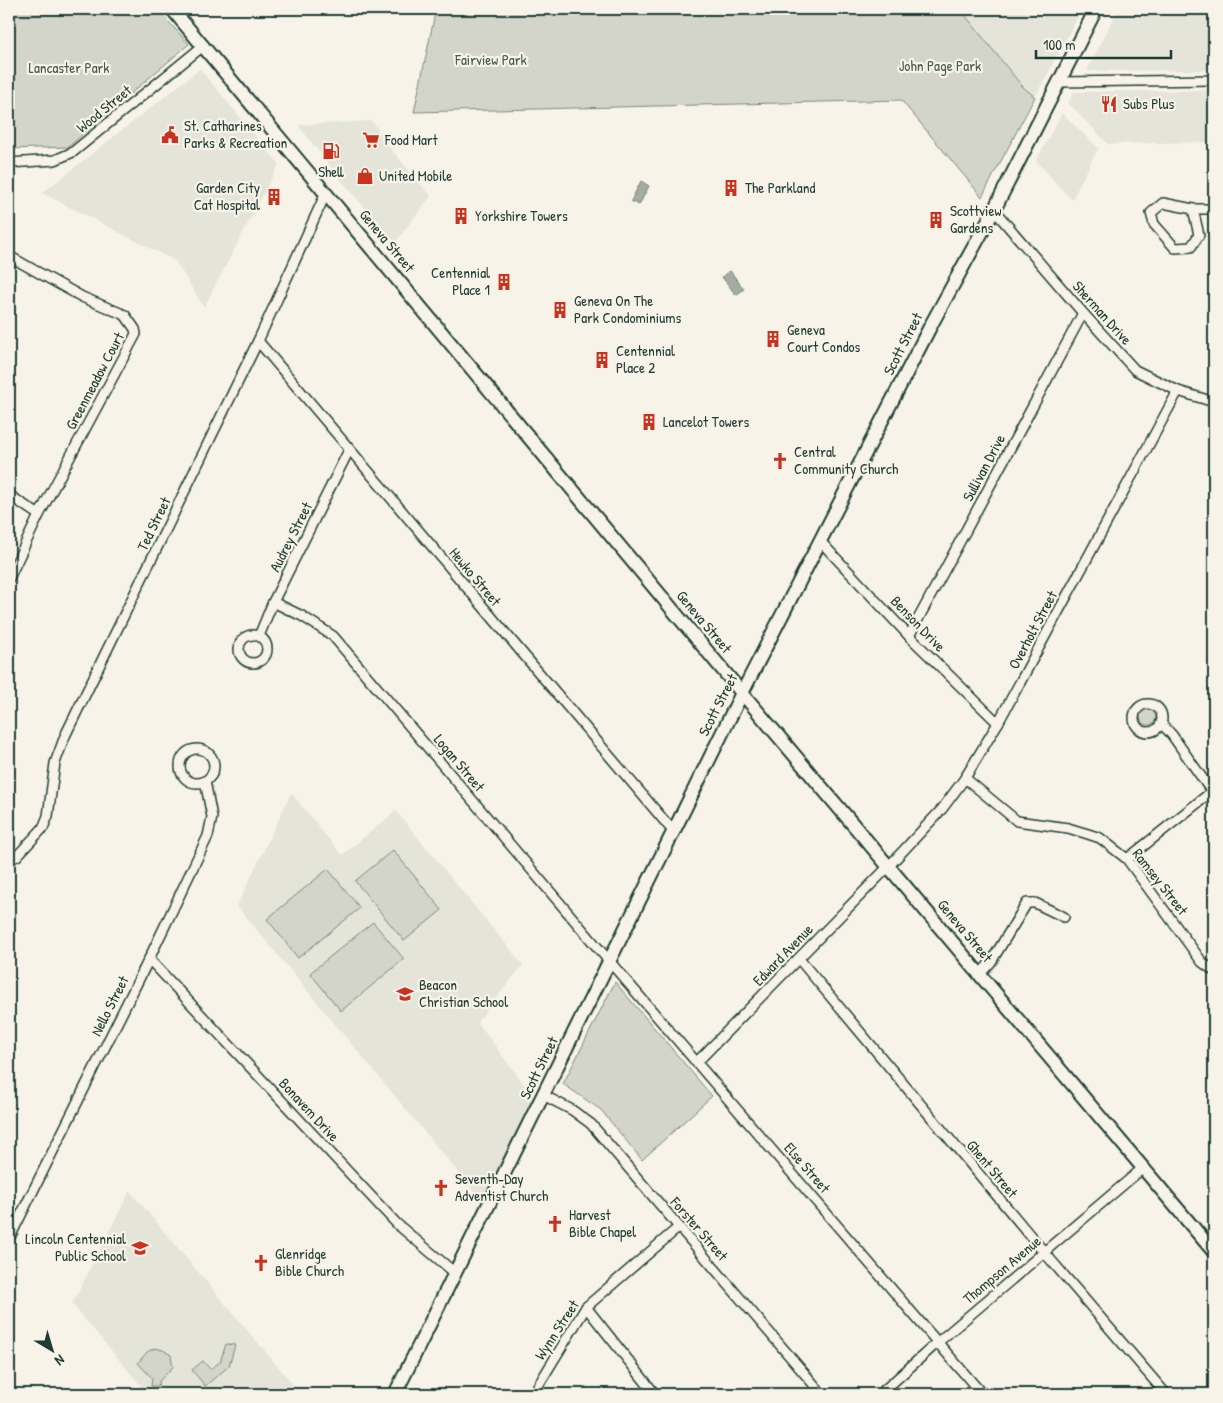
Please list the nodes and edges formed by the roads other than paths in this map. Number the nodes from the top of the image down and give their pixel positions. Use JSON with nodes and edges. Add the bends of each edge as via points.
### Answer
{"nodes":[{"id":1,"x":172,"y":9,"type":"edge"},
{"id":2,"x":1096,"y":9,"type":"edge"},
{"id":3,"x":203,"y":46,"type":"junction"},
{"id":4,"x":1214,"y":80,"type":"edge"},
{"id":5,"x":1059,"y":82,"type":"junction"},
{"id":6,"x":9,"y":163,"type":"edge"},
{"id":7,"x":326,"y":193,"type":"junction"},
{"id":8,"x":1193,"y":209,"type":"junction"},
{"id":9,"x":1214,"y":209,"type":"edge"},
{"id":10,"x":994,"y":210,"type":"junction"},
{"id":11,"x":9,"y":256,"type":"edge"},
{"id":12,"x":1083,"y":313,"type":"junction"},
{"id":13,"x":258,"y":341,"type":"junction"},
{"id":14,"x":1178,"y":391,"type":"junction"},
{"id":15,"x":1214,"y":402,"type":"edge"},
{"id":16,"x":349,"y":450,"type":"junction"},
{"id":17,"x":9,"y":495,"type":"edge"},
{"id":18,"x":39,"y":515,"type":"junction"},
{"id":19,"x":820,"y":541,"type":"junction"},
{"id":20,"x":9,"y":578,"type":"edge"},
{"id":21,"x":273,"y":602,"type":"junction"},
{"id":22,"x":259,"y":636,"type":"dead end"},
{"id":23,"x":909,"y":636,"type":"junction"},
{"id":24,"x":742,"y":693,"type":"junction"},
{"id":25,"x":998,"y":723,"type":"junction"},
{"id":26,"x":1161,"y":723,"type":"dead end"},
{"id":27,"x":965,"y":778,"type":"junction"},
{"id":28,"x":205,"y":781,"type":"dead end"},
{"id":29,"x":1213,"y":791,"type":"edge"},
{"id":30,"x":673,"y":831,"type":"junction"},
{"id":31,"x":1127,"y":859,"type":"junction"},
{"id":32,"x":9,"y":860,"type":"edge"},
{"id":33,"x":889,"y":866,"type":"junction"},
{"id":34,"x":1064,"y":917,"type":"dead end"},
{"id":35,"x":149,"y":959,"type":"junction"},
{"id":36,"x":799,"y":959,"type":"junction"},
{"id":37,"x":610,"y":961,"type":"junction"},
{"id":38,"x":1214,"y":971,"type":"edge"},
{"id":39,"x":980,"y":974,"type":"junction"},
{"id":40,"x":697,"y":1062,"type":"junction"},
{"id":41,"x":543,"y":1095,"type":"junction"},
{"id":42,"x":1143,"y":1168,"type":"junction"},
{"id":43,"x":679,"y":1227,"type":"junction"},
{"id":44,"x":9,"y":1239,"type":"edge"},
{"id":45,"x":1044,"y":1252,"type":"junction"},
{"id":46,"x":1214,"y":1252,"type":"edge"},
{"id":47,"x":455,"y":1273,"type":"junction"},
{"id":48,"x":586,"y":1308,"type":"junction"},
{"id":49,"x":938,"y":1342,"type":"junction"},
{"id":50,"x":395,"y":1394,"type":"edge"},
{"id":51,"x":533,"y":1394,"type":"edge"},
{"id":52,"x":655,"y":1394,"type":"edge"},
{"id":53,"x":822,"y":1394,"type":"edge"},
{"id":54,"x":880,"y":1394,"type":"edge"},
{"id":55,"x":982,"y":1394,"type":"edge"},
{"id":56,"x":1166,"y":1394,"type":"edge"}],
"edges":[{"from":1,"to":3,"type":"main road","name":"Geneva Street"},
{"from":2,"to":5,"type":"main road","name":"Scott Street"},
{"from":3,"to":6,"type":"street","name":"Wood Street","via":[[72,152],[55,160]]},
{"from":3,"to":7,"type":"main road","name":"Geneva Street"},
{"from":4,"to":5,"type":"street"},
{"from":5,"to":10,"type":"main road","name":"Scott Street"},
{"from":7,"to":13,"type":"street","name":"Ted Street"},
{"from":7,"to":24,"type":"main road","name":"Geneva Street"},
{"from":8,"to":8,"type":"street","via":[[1199,235],[1191,247],[1175,248],[1154,224],[1151,213],[1163,203]]},
{"from":8,"to":9,"type":"street"},
{"from":10,"to":12,"type":"street","name":"Sherman Drive"},
{"from":10,"to":19,"type":"main road","name":"Scott Street"},
{"from":11,"to":18,"type":"street","name":"Greenmeadow Court","via":[[82,297],[125,315],[136,334]]},
{"from":12,"to":14,"type":"street","name":"Sherman Drive","via":[[1136,370]]},
{"from":12,"to":23,"type":"street","name":"Sullivan Drive"},
{"from":13,"to":16,"type":"street","name":"Hewko Street"},
{"from":13,"to":32,"type":"street","name":"Ted Street","via":[[65,736],[55,763],[48,816],[43,828],[17,856]]},
{"from":14,"to":15,"type":"street","name":"Sherman Drive"},
{"from":14,"to":25,"type":"street","name":"Overholt Street"},
{"from":16,"to":21,"type":"street","name":"Audrey Street"},
{"from":16,"to":30,"type":"street","name":"Hewko Street"},
{"from":17,"to":18,"type":"street"},
{"from":18,"to":20,"type":"street","name":"Greenmeadow Court"},
{"from":19,"to":23,"type":"street","name":"Benson Drive"},
{"from":19,"to":24,"type":"main road","name":"Scott Street"},
{"from":21,"to":22,"type":"street","name":"Audrey Street"},
{"from":21,"to":37,"type":"street","name":"Logan Street","via":[[333,636]]},
{"from":23,"to":25,"type":"street","name":"Benson Drive"},
{"from":24,"to":30,"type":"main road","name":"Scott Street"},
{"from":24,"to":33,"type":"main road","name":"Geneva Street"},
{"from":25,"to":27,"type":"street","name":"Overholt Street"},
{"from":26,"to":29,"type":"street"},
{"from":27,"to":31,"type":"street","name":"Ramsey Street","via":[[1017,821],[1068,828],[1100,838]]},
{"from":27,"to":33,"type":"street","name":"Overholt Street","via":[[942,809]]},
{"from":28,"to":35,"type":"street","name":"Nello Street","via":[[212,817],[208,836]]},
{"from":29,"to":31,"type":"street"},
{"from":30,"to":37,"type":"main road","name":"Scott Street"},
{"from":31,"to":38,"type":"street","name":"Ramsey Street","via":[[1202,962]]},
{"from":33,"to":36,"type":"street","name":"Edward Avenue"},
{"from":33,"to":39,"type":"main road","name":"Geneva Street"},
{"from":34,"to":39,"type":"street","via":[[1035,903],[1027,904]]},
{"from":35,"to":44,"type":"street","name":"Nello Street"},
{"from":35,"to":47,"type":"street","name":"Bonavem Drive","via":[[396,1224]]},
{"from":36,"to":40,"type":"street","name":"Edward Avenue"},
{"from":36,"to":45,"type":"street","name":"Ghent Street"},
{"from":37,"to":40,"type":"street","name":"Else Street"},
{"from":37,"to":41,"type":"main road","name":"Scott Street"},
{"from":39,"to":42,"type":"main road","name":"Geneva Street"},
{"from":40,"to":49,"type":"street","name":"Else Street"},
{"from":41,"to":43,"type":"street","name":"Forster Street","via":[[591,1124]]},
{"from":41,"to":47,"type":"main road","name":"Scott Street"},
{"from":42,"to":45,"type":"street","name":"Thompson Avenue"},
{"from":42,"to":46,"type":"main road","name":"Geneva Street"},
{"from":43,"to":48,"type":"street","name":"Wynn Street"},
{"from":43,"to":53,"type":"street","name":"Forster Street"},
{"from":45,"to":49,"type":"street","name":"Thompson Avenue"},
{"from":45,"to":56,"type":"street","name":"Ghent Street"},
{"from":47,"to":50,"type":"main road","name":"Scott Street"},
{"from":48,"to":51,"type":"street","name":"Wynn Street"},
{"from":48,"to":52,"type":"street"},
{"from":49,"to":54,"type":"street","name":"Thompson Avenue"},
{"from":49,"to":55,"type":"street","name":"Else Street"}]}
